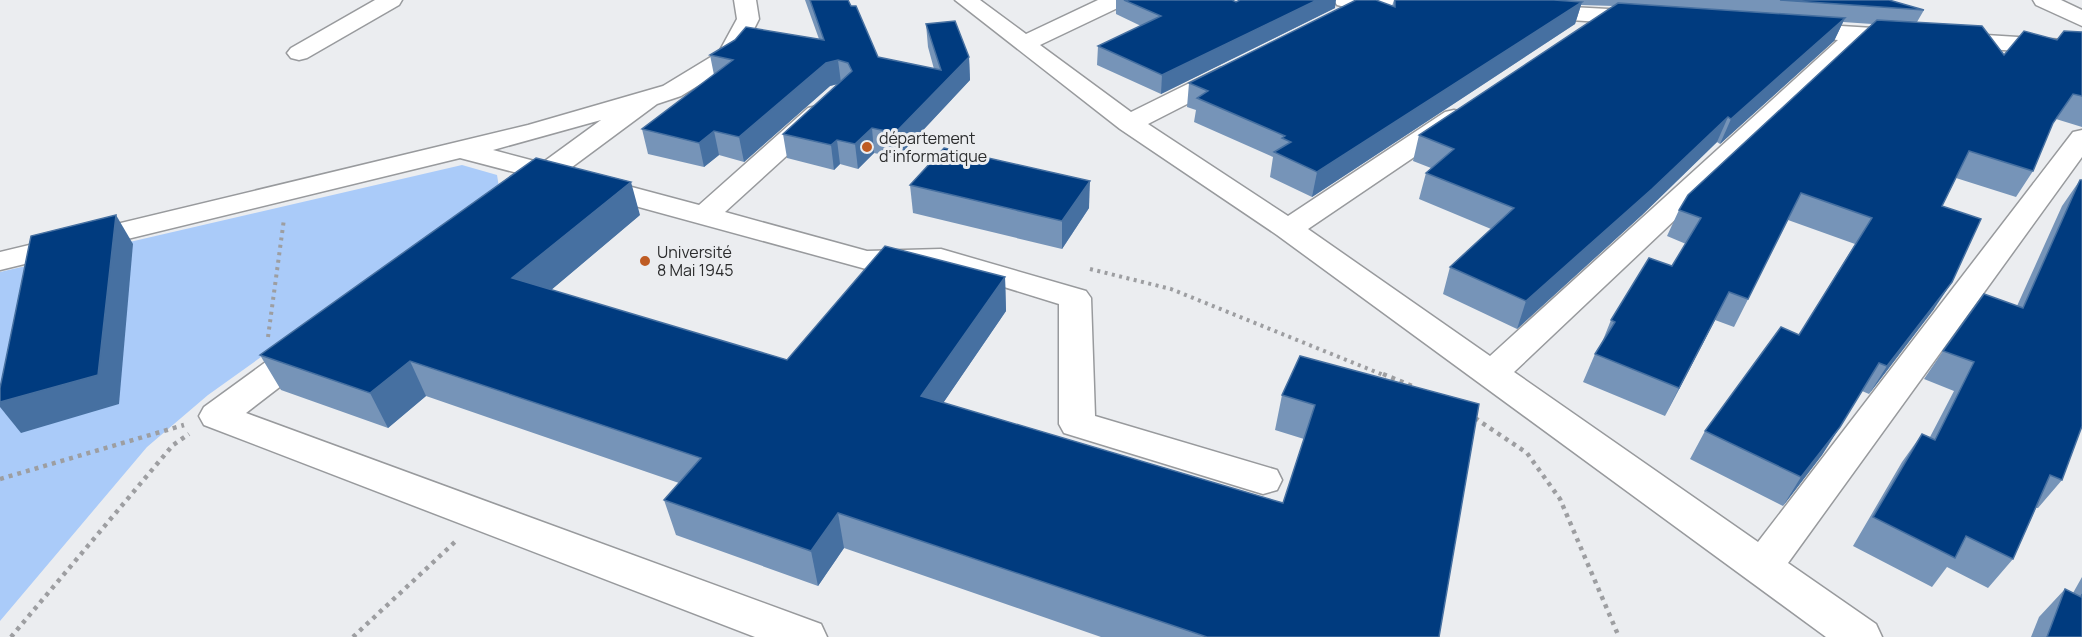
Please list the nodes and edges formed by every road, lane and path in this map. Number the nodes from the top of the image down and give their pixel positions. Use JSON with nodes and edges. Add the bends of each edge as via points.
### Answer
{"nodes":[{"id":1,"x":391,"y":0,"type":"edge"},
{"id":2,"x":745,"y":0,"type":"edge"},
{"id":3,"x":966,"y":0,"type":"edge"},
{"id":4,"x":1116,"y":0,"type":"edge"},
{"id":5,"x":2044,"y":0,"type":"edge"},
{"id":6,"x":1349,"y":8,"type":"edge"},
{"id":7,"x":1459,"y":8,"type":"edge"},
{"id":8,"x":1516,"y":11,"type":"edge"},
{"id":9,"x":1608,"y":15,"type":"junction"},
{"id":10,"x":2082,"y":19,"type":"edge"},
{"id":11,"x":1667,"y":20,"type":"edge"},
{"id":12,"x":1774,"y":28,"type":"edge"},
{"id":13,"x":1857,"y":35,"type":"junction"},
{"id":14,"x":1569,"y":41,"type":"edge"},
{"id":15,"x":1023,"y":44,"type":"junction"},
{"id":16,"x":2082,"y":48,"type":"edge"},
{"id":17,"x":299,"y":53,"type":"dead end"},
{"id":18,"x":1253,"y":61,"type":"edge"},
{"id":19,"x":648,"y":98,"type":"junction"},
{"id":20,"x":832,"y":100,"type":"edge"},
{"id":21,"x":1472,"y":106,"type":"edge"},
{"id":22,"x":1129,"y":123,"type":"junction"},
{"id":23,"x":2082,"y":138,"type":"edge"},
{"id":24,"x":460,"y":149,"type":"junction"},
{"id":25,"x":548,"y":171,"type":"junction"},
{"id":26,"x":288,"y":192,"type":"junction"},
{"id":27,"x":501,"y":206,"type":"edge"},
{"id":28,"x":705,"y":215,"type":"junction"},
{"id":29,"x":1288,"y":229,"type":"junction"},
{"id":30,"x":0,"y":261,"type":"edge"},
{"id":31,"x":1042,"y":288,"type":"junction"},
{"id":32,"x":339,"y":326,"type":"edge"},
{"id":33,"x":1491,"y":374,"type":"junction"},
{"id":34,"x":262,"y":382,"type":"junction"},
{"id":35,"x":1421,"y":390,"type":"edge"},
{"id":36,"x":217,"y":416,"type":"junction"},
{"id":37,"x":1472,"y":417,"type":"edge"},
{"id":38,"x":0,"y":479,"type":"edge"},
{"id":39,"x":1263,"y":480,"type":"dead end"},
{"id":40,"x":483,"y":516,"type":"junction"},
{"id":41,"x":1762,"y":567,"type":"junction"},
{"id":42,"x":11,"y":637,"type":"edge"},
{"id":43,"x":353,"y":637,"type":"edge"},
{"id":44,"x":805,"y":637,"type":"edge"},
{"id":45,"x":1619,"y":637,"type":"edge"},
{"id":46,"x":1860,"y":637,"type":"edge"}],
"edges":[{"from":1,"to":17,"type":"street"},
{"from":2,"to":19,"type":"street","via":[[748,19],[729,56],[672,91]]},
{"from":3,"to":15,"type":"street"},
{"from":4,"to":15,"type":"street"},
{"from":5,"to":10,"type":"street"},
{"from":6,"to":7,"type":"street"},
{"from":8,"to":9,"type":"street"},
{"from":9,"to":11,"type":"street"},
{"from":9,"to":14,"type":"street"},
{"from":12,"to":13,"type":"street"},
{"from":13,"to":16,"type":"street"},
{"from":13,"to":33,"type":"street"},
{"from":15,"to":22,"type":"street"},
{"from":18,"to":22,"type":"street"},
{"from":19,"to":24,"type":"street"},
{"from":19,"to":25,"type":"street"},
{"from":20,"to":28,"type":"street"},
{"from":21,"to":29,"type":"street"},
{"from":22,"to":29,"type":"street"},
{"from":23,"to":41,"type":"street"},
{"from":24,"to":25,"type":"street"},
{"from":24,"to":26,"type":"street"},
{"from":25,"to":27,"type":"street"},
{"from":25,"to":28,"type":"street"},
{"from":26,"to":30,"type":"street"},
{"from":26,"to":34,"type":"path"},
{"from":28,"to":31,"type":"street","via":[[866,260],[941,258]]},
{"from":29,"to":33,"type":"street"},
{"from":31,"to":35,"type":"path","via":[[1057,261],[1171,289]]},
{"from":31,"to":39,"type":"street","via":[[1075,298],[1077,424]]},
{"from":32,"to":34,"type":"street"},
{"from":33,"to":41,"type":"street"},
{"from":34,"to":36,"type":"street"},
{"from":36,"to":38,"type":"path"},
{"from":36,"to":40,"type":"street"},
{"from":36,"to":42,"type":"path","via":[[173,445]]},
{"from":37,"to":45,"type":"path","via":[[1527,453],[1560,499]]},
{"from":40,"to":43,"type":"path"},
{"from":40,"to":44,"type":"street"},
{"from":41,"to":46,"type":"street"}]}
